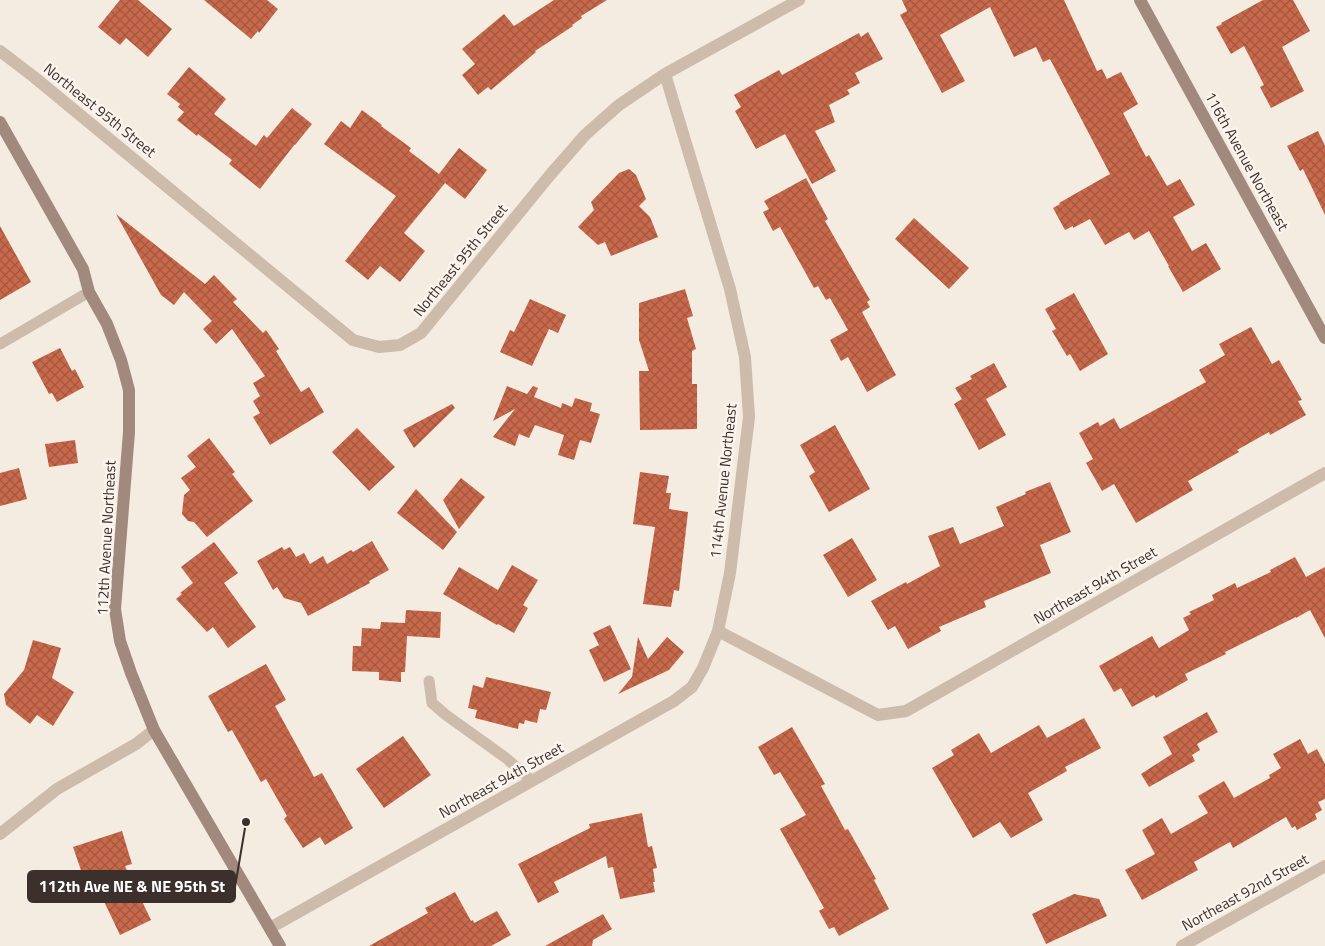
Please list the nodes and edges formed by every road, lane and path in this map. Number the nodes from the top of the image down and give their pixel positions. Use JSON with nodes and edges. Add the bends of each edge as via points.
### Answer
{"nodes":[{"id":1,"x":799,"y":0,"type":"edge"},
{"id":2,"x":1140,"y":0,"type":"edge"},
{"id":3,"x":0,"y":51,"type":"edge"},
{"id":4,"x":664,"y":74,"type":"junction"},
{"id":5,"x":0,"y":122,"type":"edge"},
{"id":6,"x":89,"y":292,"type":"junction"},
{"id":7,"x":1324,"y":332,"type":"edge"},
{"id":8,"x":0,"y":344,"type":"edge"},
{"id":9,"x":1325,"y":473,"type":"edge"},
{"id":10,"x":718,"y":631,"type":"junction"},
{"id":11,"x":429,"y":681,"type":"dead end"},
{"id":12,"x":154,"y":730,"type":"junction"},
{"id":13,"x":532,"y":781,"type":"junction"},
{"id":14,"x":0,"y":834,"type":"edge"},
{"id":15,"x":1325,"y":866,"type":"edge"},
{"id":16,"x":270,"y":928,"type":"junction"},
{"id":17,"x":280,"y":946,"type":"edge"},
{"id":18,"x":1182,"y":946,"type":"edge"}],
"edges":[{"from":1,"to":4,"type":"street","name":"Northeast 95th Street"},
{"from":2,"to":7,"type":"street","name":"116th Avenue Northeast"},
{"from":3,"to":4,"type":"street","name":"Northeast 95th Street","via":[[353,340],[379,347],[400,345],[421,333],[585,135]]},
{"from":4,"to":10,"type":"street","name":"114th Avenue Northeast","via":[[730,290],[745,357],[749,417],[730,573]]},
{"from":5,"to":6,"type":"street","name":"112th Avenue Northeast","via":[[83,269]]},
{"from":6,"to":8,"type":"lane"},
{"from":6,"to":12,"type":"street","name":"112th Avenue Northeast","via":[[107,324],[129,390],[129,432],[115,609],[130,673]]},
{"from":9,"to":10,"type":"street","name":"Northeast 94th Street","via":[[906,711],[878,715]]},
{"from":10,"to":13,"type":"street","name":"Northeast 94th Street","via":[[692,687],[674,701]]},
{"from":11,"to":13,"type":"lane","via":[[432,703]]},
{"from":12,"to":14,"type":"street","via":[[136,744],[57,789]]},
{"from":12,"to":16,"type":"street","name":"112th Avenue Northeast"},
{"from":13,"to":16,"type":"street","name":"Northeast 94th Street"},
{"from":15,"to":18,"type":"street","name":"Northeast 92nd Street"},
{"from":16,"to":17,"type":"street","name":"112th Avenue Northeast"}]}
